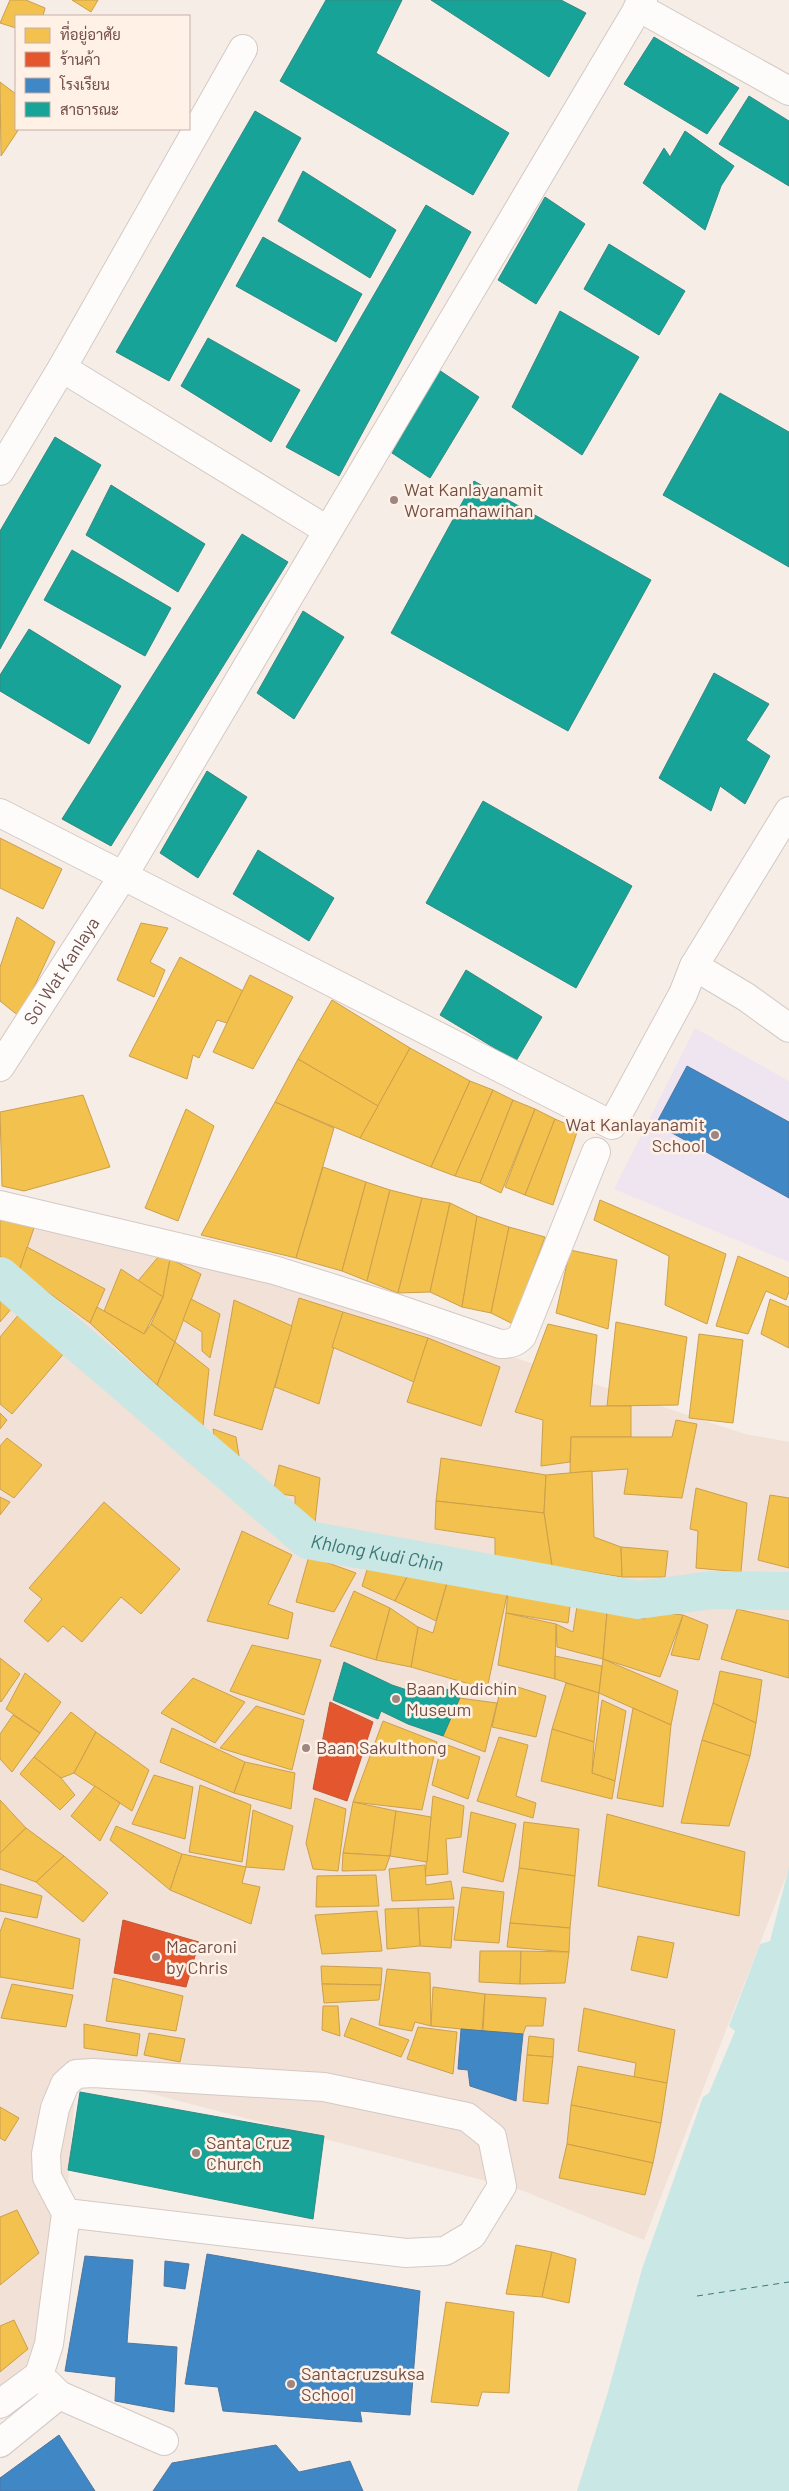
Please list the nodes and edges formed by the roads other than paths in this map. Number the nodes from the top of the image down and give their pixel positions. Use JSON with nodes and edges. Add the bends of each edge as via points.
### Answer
{"nodes":[{"id":1,"x":641,"y":4,"type":"edge"},
{"id":2,"x":243,"y":49,"type":"dead end"},
{"id":3,"x":789,"y":91,"type":"edge"},
{"id":4,"x":62,"y":368,"type":"junction"},
{"id":5,"x":0,"y":471,"type":"edge"},
{"id":6,"x":327,"y":530,"type":"junction"},
{"id":7,"x":789,"y":811,"type":"edge"},
{"id":8,"x":0,"y":813,"type":"edge"},
{"id":9,"x":123,"y":876,"type":"junction"},
{"id":10,"x":694,"y":966,"type":"junction"},
{"id":11,"x":789,"y":1028,"type":"edge"},
{"id":12,"x":0,"y":1068,"type":"edge"},
{"id":13,"x":596,"y":1152,"type":"dead end"},
{"id":14,"x":0,"y":1205,"type":"edge"},
{"id":15,"x":66,"y":2213,"type":"junction"},
{"id":16,"x":40,"y":2375,"type":"junction"},
{"id":17,"x":59,"y":2395,"type":"junction"},
{"id":18,"x":0,"y":2404,"type":"edge"},
{"id":19,"x":164,"y":2440,"type":"dead end"},
{"id":20,"x":0,"y":2443,"type":"edge"}],
"edges":[{"from":1,"to":3,"type":"street"},
{"from":1,"to":6,"type":"street","name":"Soi Wat Kanlaya"},
{"from":2,"to":4,"type":"street"},
{"from":4,"to":5,"type":"street"},
{"from":4,"to":6,"type":"street"},
{"from":6,"to":9,"type":"street","name":"Soi Wat Kanlaya"},
{"from":7,"to":10,"type":"street"},
{"from":8,"to":9,"type":"street"},
{"from":9,"to":10,"type":"street","via":[[612,1125],[683,994]]},
{"from":9,"to":12,"type":"street","name":"Soi Wat Kanlaya"},
{"from":10,"to":11,"type":"street"},
{"from":13,"to":14,"type":"street","via":[[522,1336],[510,1344],[500,1344],[392,1306],[274,1270]]},
{"from":15,"to":15,"type":"street","via":[[47,2177],[46,2154],[54,2108],[65,2084],[76,2074],[324,2087],[467,2117],[492,2137],[502,2186],[472,2235],[444,2251],[406,2253]]},
{"from":15,"to":16,"type":"street","via":[[49,2344]]},
{"from":16,"to":17,"type":"street"},
{"from":16,"to":18,"type":"street"},
{"from":17,"to":19,"type":"street"},
{"from":17,"to":20,"type":"street"}]}
